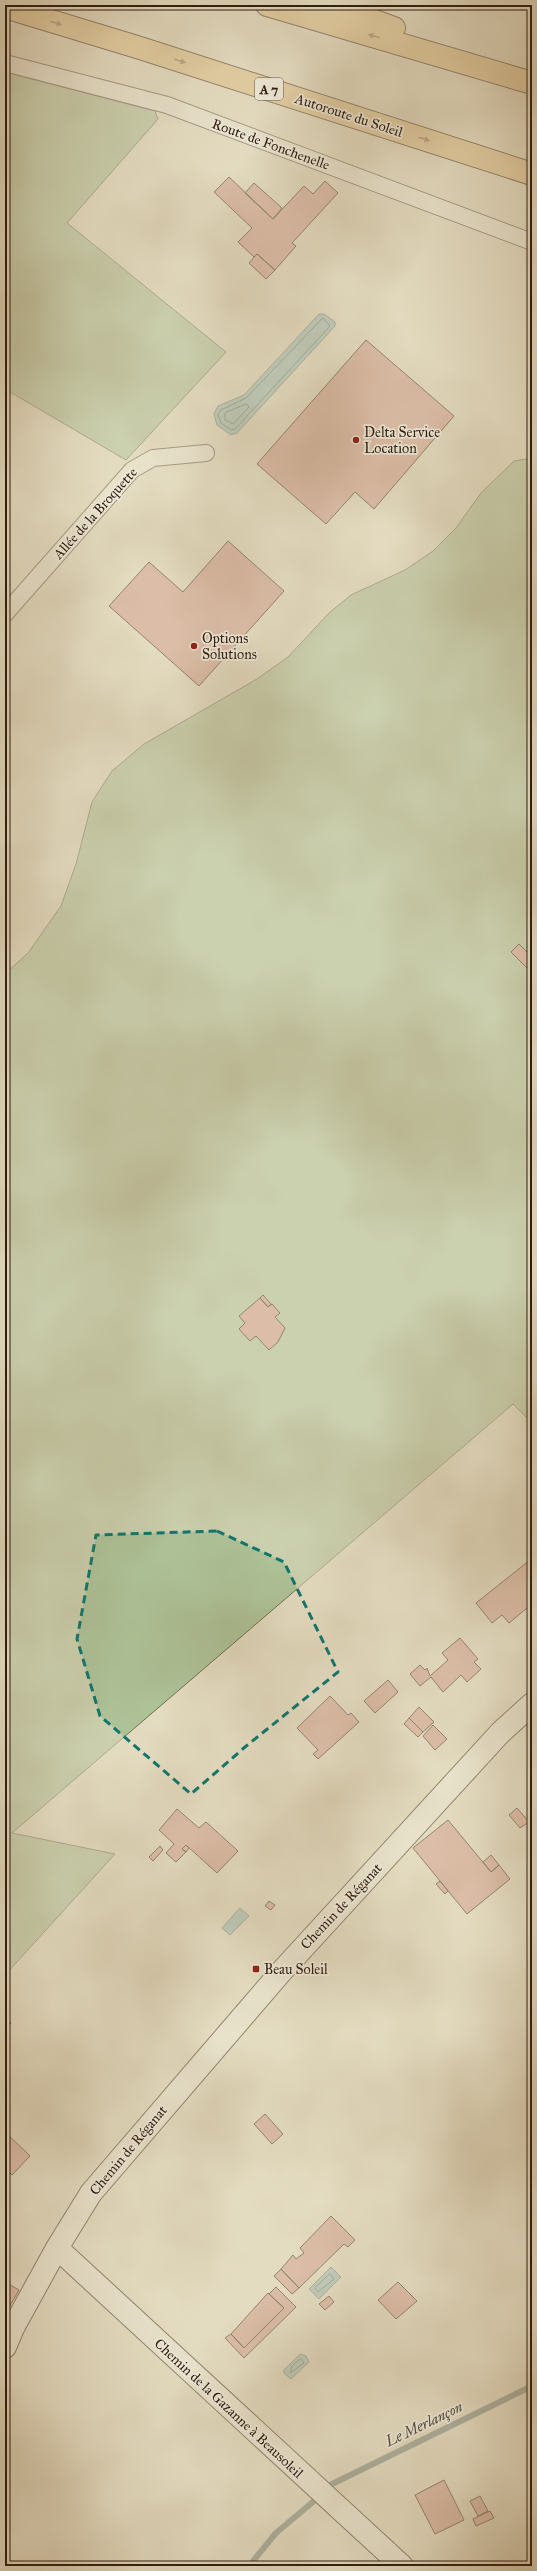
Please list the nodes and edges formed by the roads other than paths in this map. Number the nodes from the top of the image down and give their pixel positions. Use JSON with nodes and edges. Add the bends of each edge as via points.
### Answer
{"nodes":[{"id":1,"x":267,"y":5,"type":"edge"},
{"id":2,"x":331,"y":5,"type":"edge"},
{"id":3,"x":5,"y":8,"type":"edge"},
{"id":4,"x":5,"y":63,"type":"edge"},
{"id":5,"x":532,"y":79,"type":"edge"},
{"id":6,"x":532,"y":83,"type":"edge"},
{"id":7,"x":532,"y":174,"type":"edge"},
{"id":8,"x":532,"y":242,"type":"edge"},
{"id":9,"x":206,"y":453,"type":"dead end"},
{"id":10,"x":5,"y":614,"type":"edge"},
{"id":11,"x":532,"y":1704,"type":"edge"},
{"id":12,"x":56,"y":2248,"type":"junction"},
{"id":13,"x":5,"y":2347,"type":"edge"},
{"id":14,"x":402,"y":2566,"type":"edge"}],
"edges":[{"from":6,"to":1,"type":"highway","one_way":true},
{"from":2,"to":5,"type":"highway"},
{"from":3,"to":7,"type":"highway","name":"Autoroute du Soleil","number":"A 7","one_way":true,"via":[[144,49]]},
{"from":4,"to":8,"type":"street","name":"Route de Fonchenelle","via":[[167,105]]},
{"from":9,"to":10,"type":"street","name":"Allée de la Broquette","via":[[153,458],[132,470]]},
{"from":11,"to":12,"type":"street","name":"Chemin de Réganat","via":[[501,1732],[281,1972],[91,2193]]},
{"from":12,"to":13,"type":"street","name":"Chemin de Réganat"},
{"from":12,"to":14,"type":"street","name":"Chemin de la Gazanne à Beausoleil"}]}
